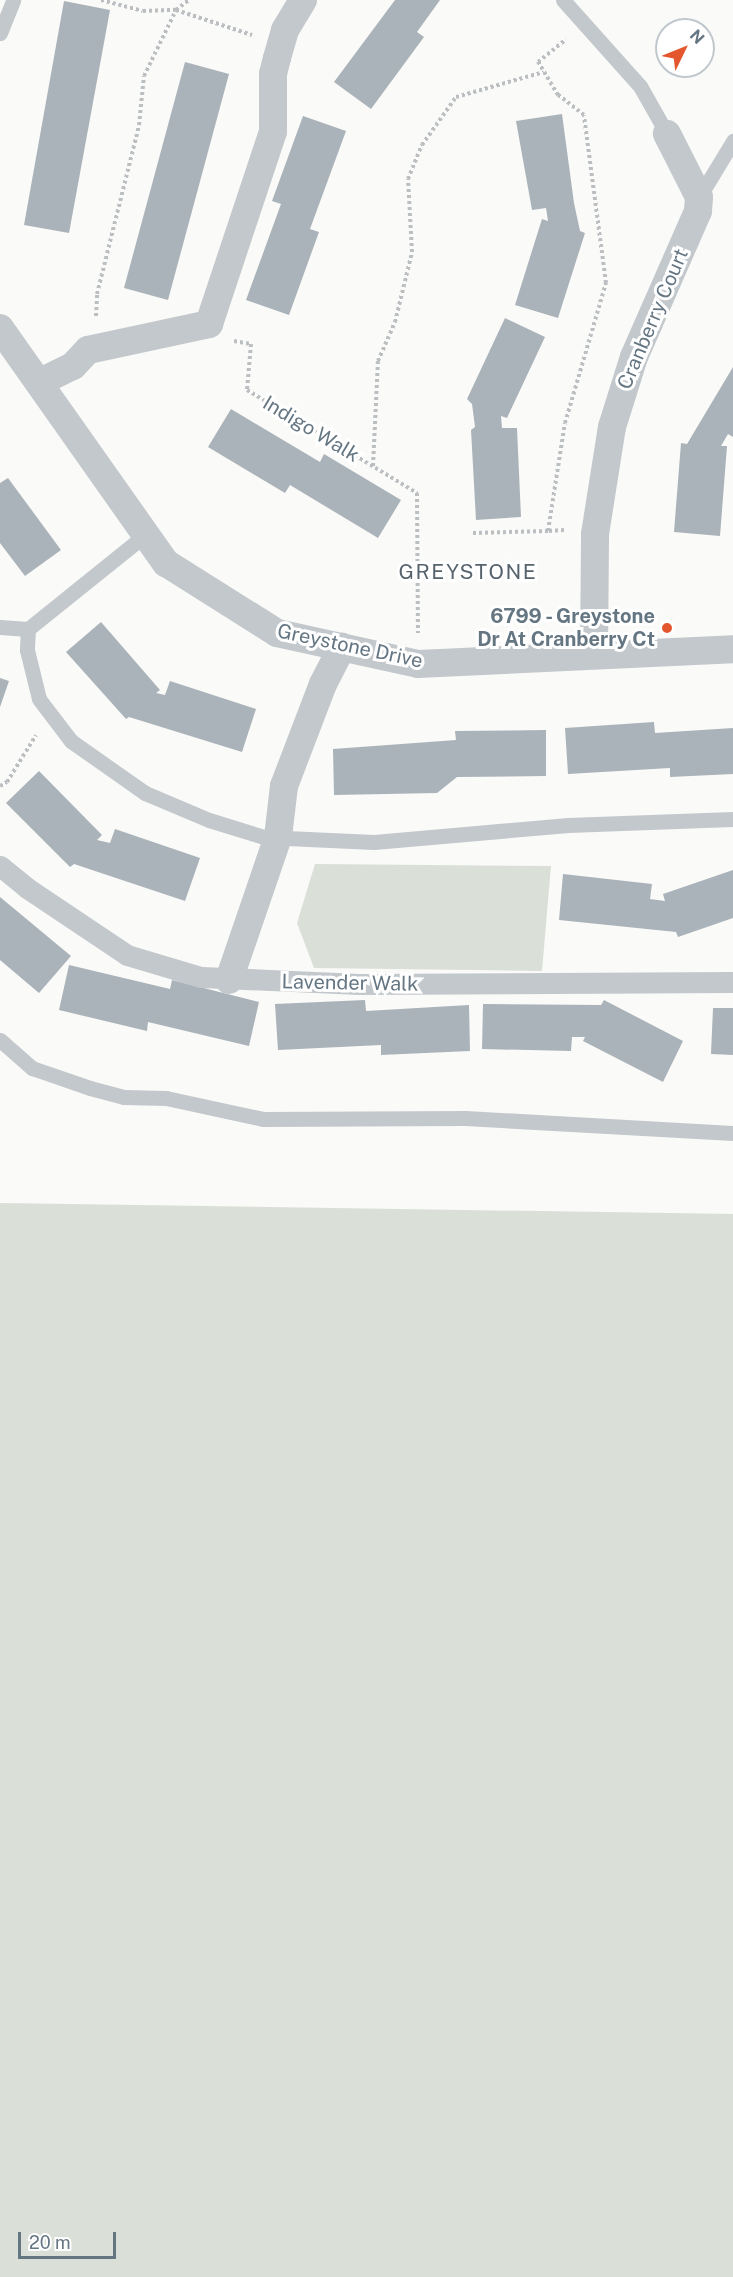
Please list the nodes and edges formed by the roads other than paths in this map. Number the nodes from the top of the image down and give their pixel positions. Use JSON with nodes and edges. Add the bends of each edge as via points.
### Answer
{"nodes":[{"id":1,"x":13,"y":0,"type":"edge"},
{"id":2,"x":303,"y":0,"type":"edge"},
{"id":3,"x":563,"y":0,"type":"edge"},
{"id":4,"x":0,"y":33,"type":"edge"},
{"id":5,"x":667,"y":134,"type":"joint"},
{"id":6,"x":733,"y":141,"type":"edge"},
{"id":7,"x":699,"y":197,"type":"junction"},
{"id":8,"x":0,"y":328,"type":"edge"},
{"id":9,"x":40,"y":382,"type":"junction"},
{"id":10,"x":146,"y":534,"type":"junction"},
{"id":11,"x":0,"y":627,"type":"edge"},
{"id":12,"x":28,"y":629,"type":"junction"},
{"id":13,"x":342,"y":647,"type":"junction"},
{"id":14,"x":733,"y":649,"type":"edge"},
{"id":15,"x":594,"y":655,"type":"junction"},
{"id":16,"x":733,"y":819,"type":"edge"},
{"id":17,"x":278,"y":837,"type":"junction"},
{"id":18,"x":0,"y":866,"type":"edge"},
{"id":19,"x":229,"y":980,"type":"junction"},
{"id":20,"x":733,"y":982,"type":"edge"},
{"id":21,"x":0,"y":1040,"type":"edge"},
{"id":22,"x":733,"y":1133,"type":"edge"}],
"edges":[{"from":1,"to":4,"type":"lane"},
{"from":2,"to":9,"type":"street","via":[[281,45],[273,74],[273,132],[209,324],[88,350],[73,366]]},
{"from":3,"to":5,"type":"lane","via":[[640,86]]},
{"from":5,"to":7,"type":"street"},
{"from":6,"to":7,"type":"lane"},
{"from":7,"to":15,"type":"street","name":"Cranberry Court","via":[[698,211],[647,324],[622,392],[602,475],[595,528]]},
{"from":8,"to":9,"type":"street","name":"Greystone Drive"},
{"from":9,"to":10,"type":"street","name":"Greystone Drive"},
{"from":10,"to":12,"type":"lane"},
{"from":10,"to":13,"type":"street","name":"Greystone Drive","via":[[166,563],[276,633]]},
{"from":11,"to":12,"type":"lane"},
{"from":12,"to":17,"type":"lane","via":[[27,650],[39,699],[71,741],[145,793],[209,820]]},
{"from":13,"to":15,"type":"street","name":"Greystone Drive","via":[[418,664]]},
{"from":13,"to":17,"type":"street","via":[[323,684],[284,786]]},
{"from":14,"to":15,"type":"street","name":"Greystone Drive"},
{"from":16,"to":17,"type":"lane","via":[[568,825],[374,842]]},
{"from":17,"to":19,"type":"street"},
{"from":18,"to":19,"type":"street","name":"Lavender Walk","via":[[127,955],[186,975]]},
{"from":19,"to":20,"type":"street","name":"Lavender Walk","via":[[546,985]]},
{"from":21,"to":22,"type":"lane","via":[[32,1068],[90,1088],[124,1096],[166,1098],[263,1119],[465,1118]]}]}
